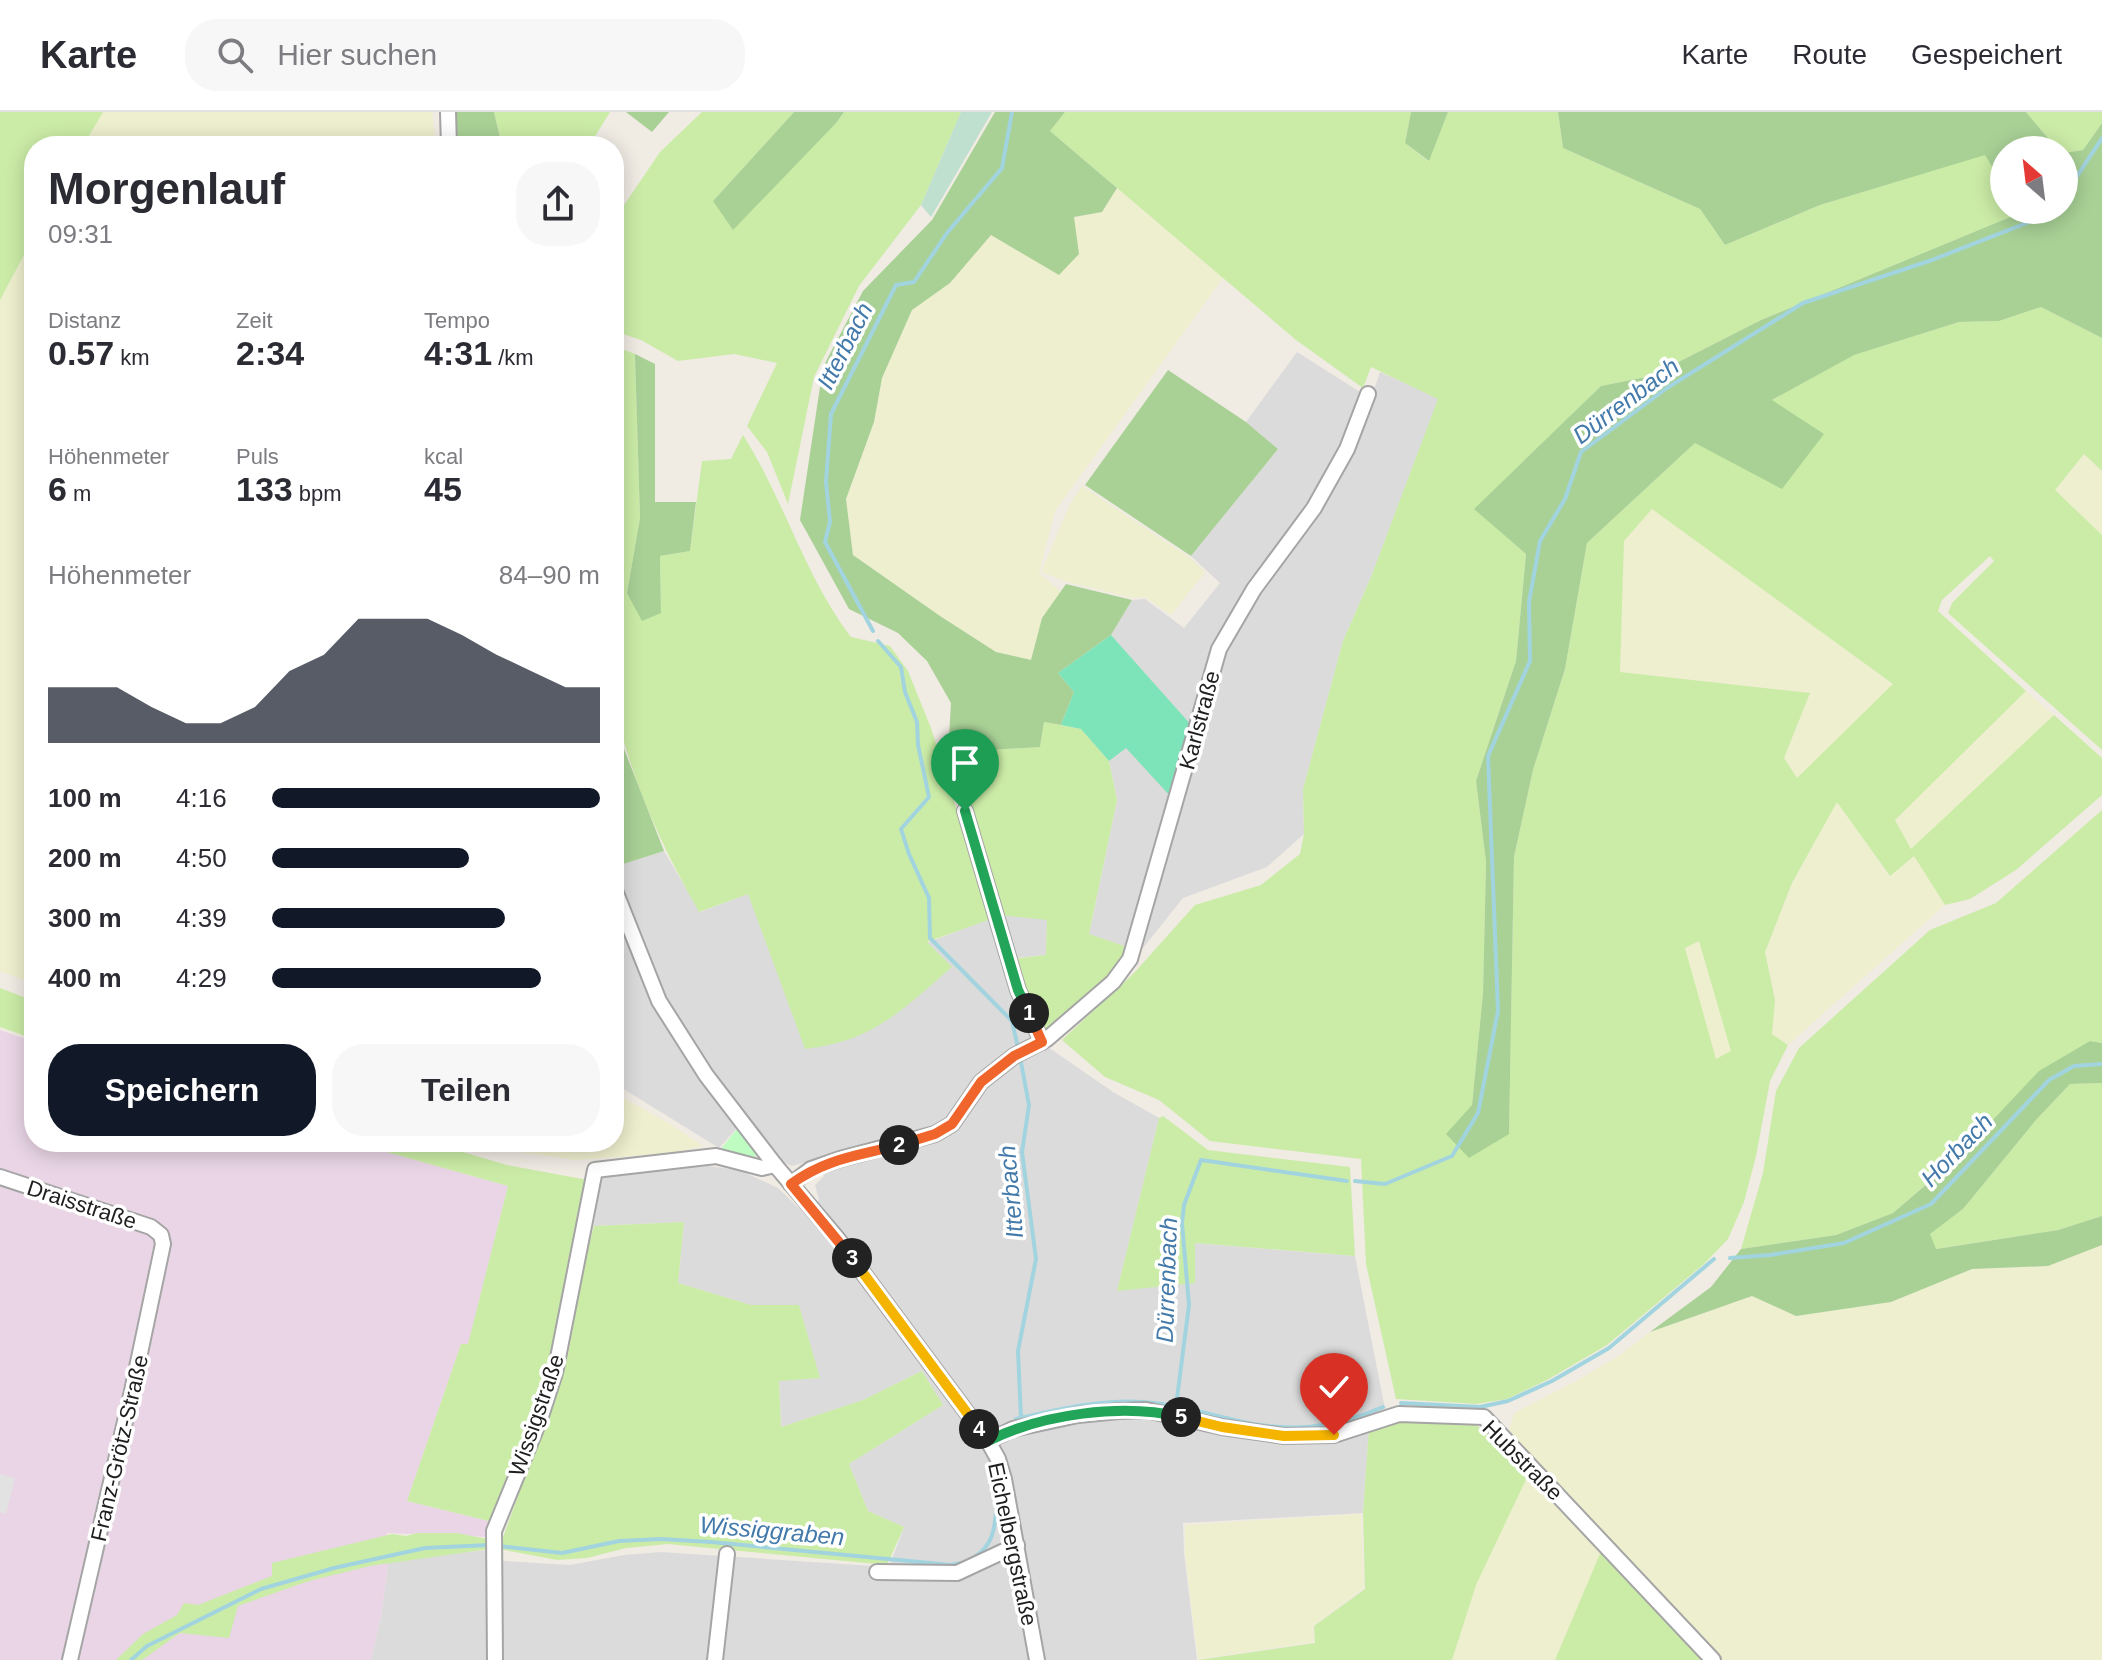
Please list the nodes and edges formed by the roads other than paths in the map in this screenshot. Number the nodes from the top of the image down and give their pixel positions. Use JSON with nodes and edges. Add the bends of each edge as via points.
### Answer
{"nodes":[{"id":1,"x":448,"y":112,"type":"edge"},
{"id":2,"x":449,"y":136,"type":"edge"},
{"id":3,"x":1368,"y":394,"type":"dead end"},
{"id":4,"x":965,"y":811,"type":"dead end"},
{"id":5,"x":624,"y":913,"type":"edge"},
{"id":6,"x":1036,"y":1046,"type":"junction"},
{"id":7,"x":775,"y":1165,"type":"junction"},
{"id":8,"x":0,"y":1177,"type":"edge"},
{"id":9,"x":791,"y":1184,"type":"junction"},
{"id":10,"x":161,"y":1235,"type":"joint"},
{"id":11,"x":988,"y":1441,"type":"junction"},
{"id":12,"x":1017,"y":1545,"type":"junction"},
{"id":13,"x":727,"y":1554,"type":"dead end"},
{"id":14,"x":877,"y":1572,"type":"dead end"},
{"id":15,"x":70,"y":1660,"type":"edge"},
{"id":16,"x":495,"y":1660,"type":"edge"},
{"id":17,"x":715,"y":1660,"type":"edge"},
{"id":18,"x":1037,"y":1660,"type":"edge"},
{"id":19,"x":1713,"y":1660,"type":"edge"}],
"edges":[{"from":1,"to":2,"type":"street"},
{"from":3,"to":6,"type":"street","name":"Karlstraße","via":[[1347,449],[1314,508],[1254,589],[1219,649],[1130,959],[1113,982]]},
{"from":4,"to":6,"type":"street"},
{"from":5,"to":7,"type":"street","name":"Eichelbergstraße","via":[[659,1001],[706,1075]]},
{"from":6,"to":9,"type":"street","name":"Karlstraße","via":[[981,1082],[952,1124],[935,1134],[811,1169]]},
{"from":7,"to":9,"type":"street","name":"Eichelbergstraße"},
{"from":7,"to":16,"type":"street","name":"Wissigstraße","via":[[762,1168],[716,1156],[595,1170],[555,1373],[494,1531]]},
{"from":8,"to":10,"type":"street","name":"Draisstraße","via":[[151,1227]]},
{"from":9,"to":11,"type":"street","name":"Eichelbergstraße"},
{"from":10,"to":15,"type":"street","name":"Franz-Grötz-Straße","via":[[163,1253]]},
{"from":11,"to":12,"type":"street","name":"Eichelbergstraße","via":[[1004,1479]]},
{"from":11,"to":19,"type":"street","name":"Hubstraße","via":[[1013,1429],[1119,1411],[1146,1410],[1284,1436],[1334,1435],[1399,1414],[1484,1417]]},
{"from":12,"to":14,"type":"street","via":[[957,1573]]},
{"from":12,"to":18,"type":"street","name":"Eichelbergstraße"},
{"from":13,"to":17,"type":"street"}]}
